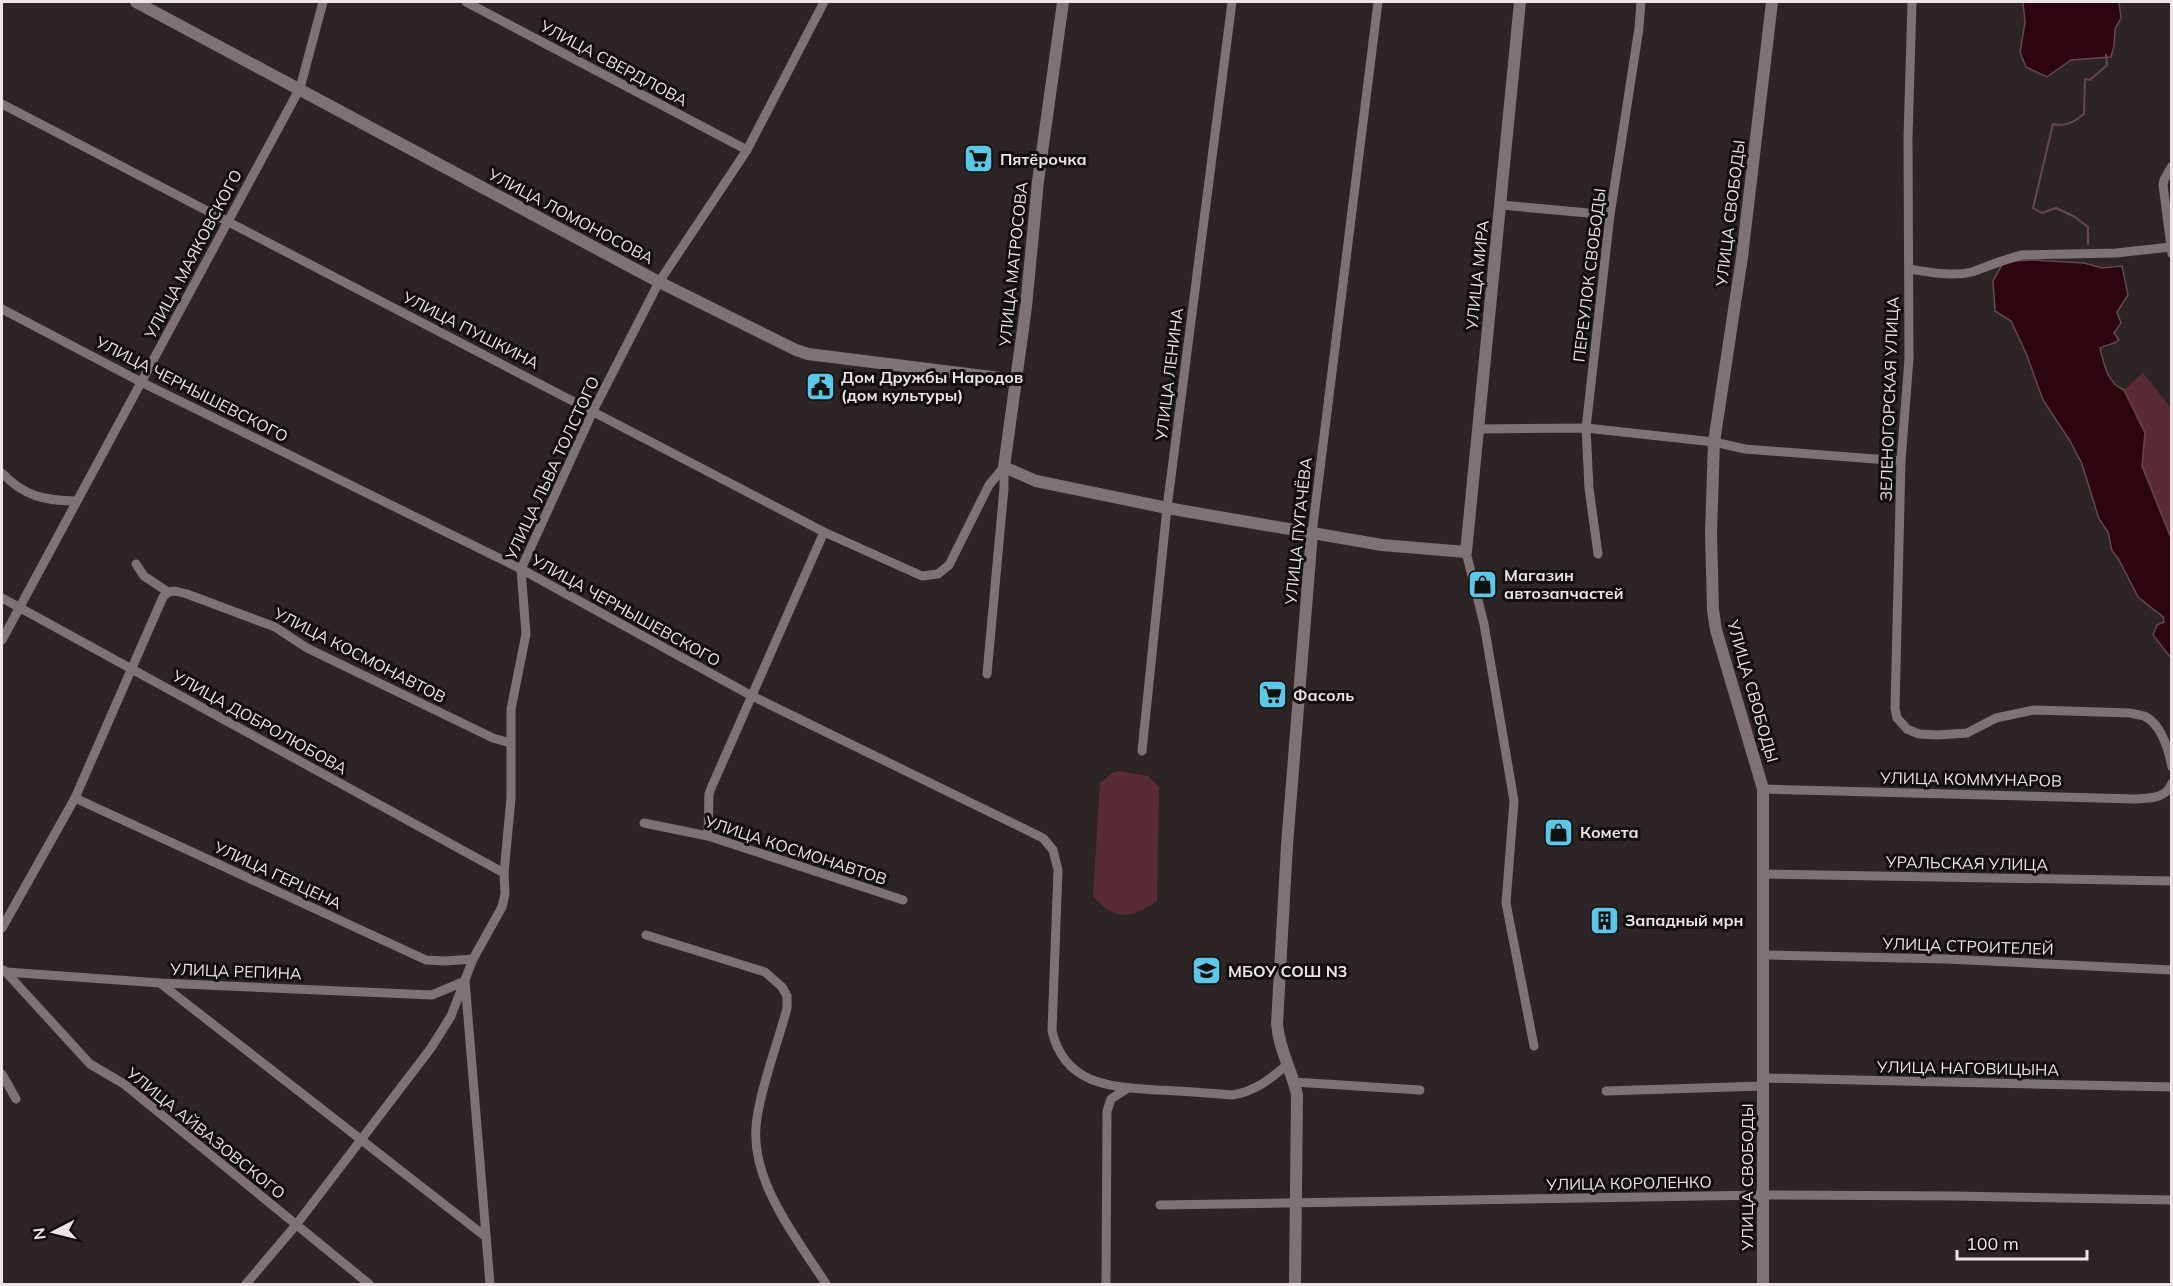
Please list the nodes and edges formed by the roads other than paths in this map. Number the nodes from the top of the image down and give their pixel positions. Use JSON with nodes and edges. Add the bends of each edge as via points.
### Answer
{"nodes":[{"id":1,"x":136,"y":2,"type":"edge"},
{"id":2,"x":322,"y":2,"type":"edge"},
{"id":3,"x":466,"y":2,"type":"edge"},
{"id":4,"x":824,"y":2,"type":"edge"},
{"id":5,"x":1063,"y":2,"type":"edge"},
{"id":6,"x":1232,"y":2,"type":"edge"},
{"id":7,"x":1378,"y":2,"type":"edge"},
{"id":8,"x":1520,"y":2,"type":"edge"},
{"id":9,"x":1641,"y":2,"type":"edge"},
{"id":10,"x":1772,"y":2,"type":"edge"},
{"id":11,"x":1912,"y":2,"type":"edge"},
{"id":12,"x":300,"y":88,"type":"junction"},
{"id":13,"x":2,"y":104,"type":"edge"},
{"id":14,"x":747,"y":150,"type":"junction"},
{"id":15,"x":2172,"y":166,"type":"edge"},
{"id":16,"x":1501,"y":205,"type":"junction"},
{"id":17,"x":1610,"y":215,"type":"junction"},
{"id":18,"x":228,"y":221,"type":"junction"},
{"id":19,"x":2171,"y":251,"type":"edge"},
{"id":20,"x":1909,"y":269,"type":"junction"},
{"id":21,"x":659,"y":282,"type":"junction"},
{"id":22,"x":2,"y":309,"type":"edge"},
{"id":23,"x":1016,"y":380,"type":"junction"},
{"id":24,"x":141,"y":382,"type":"junction"},
{"id":25,"x":593,"y":411,"type":"junction"},
{"id":26,"x":1586,"y":428,"type":"junction"},
{"id":27,"x":1478,"y":429,"type":"junction"},
{"id":28,"x":1714,"y":442,"type":"junction"},
{"id":29,"x":1901,"y":460,"type":"junction"},
{"id":30,"x":1004,"y":467,"type":"junction"},
{"id":31,"x":2,"y":473,"type":"edge"},
{"id":32,"x":76,"y":501,"type":"junction"},
{"id":33,"x":1167,"y":508,"type":"junction"},
{"id":34,"x":824,"y":532,"type":"junction"},
{"id":35,"x":1312,"y":533,"type":"junction"},
{"id":36,"x":1466,"y":552,"type":"junction"},
{"id":37,"x":1598,"y":554,"type":"dead end"},
{"id":38,"x":136,"y":564,"type":"dead end"},
{"id":39,"x":521,"y":569,"type":"junction"},
{"id":40,"x":168,"y":592,"type":"junction"},
{"id":41,"x":2,"y":598,"type":"edge"},
{"id":42,"x":18,"y":609,"type":"junction"},
{"id":43,"x":2,"y":640,"type":"edge"},
{"id":44,"x":131,"y":669,"type":"junction"},
{"id":45,"x":987,"y":674,"type":"dead end"},
{"id":46,"x":752,"y":696,"type":"junction"},
{"id":47,"x":510,"y":743,"type":"junction"},
{"id":48,"x":1142,"y":751,"type":"dead end"},
{"id":49,"x":2171,"y":762,"type":"edge"},
{"id":50,"x":2172,"y":767,"type":"edge"},
{"id":51,"x":2172,"y":783,"type":"edge"},
{"id":52,"x":1763,"y":789,"type":"junction"},
{"id":53,"x":75,"y":798,"type":"junction"},
{"id":54,"x":644,"y":823,"type":"dead end"},
{"id":55,"x":708,"y":836,"type":"junction"},
{"id":56,"x":504,"y":873,"type":"junction"},
{"id":57,"x":1763,"y":874,"type":"junction"},
{"id":58,"x":2172,"y":881,"type":"edge"},
{"id":59,"x":903,"y":900,"type":"dead end"},
{"id":60,"x":2,"y":928,"type":"edge"},
{"id":61,"x":646,"y":935,"type":"dead end"},
{"id":62,"x":1763,"y":955,"type":"junction"},
{"id":63,"x":473,"y":959,"type":"junction"},
{"id":64,"x":4,"y":970,"type":"edge"},
{"id":65,"x":2172,"y":970,"type":"edge"},
{"id":66,"x":465,"y":981,"type":"junction"},
{"id":67,"x":160,"y":983,"type":"junction"},
{"id":68,"x":1534,"y":1046,"type":"dead end"},
{"id":69,"x":1287,"y":1065,"type":"junction"},
{"id":70,"x":2,"y":1074,"type":"edge"},
{"id":71,"x":1294,"y":1082,"type":"junction"},
{"id":72,"x":1763,"y":1082,"type":"junction"},
{"id":73,"x":2172,"y":1087,"type":"edge"},
{"id":74,"x":1128,"y":1088,"type":"junction"},
{"id":75,"x":1420,"y":1090,"type":"dead end"},
{"id":76,"x":1606,"y":1091,"type":"dead end"},
{"id":77,"x":16,"y":1099,"type":"dead end"},
{"id":78,"x":361,"y":1140,"type":"junction"},
{"id":79,"x":1763,"y":1195,"type":"junction"},
{"id":80,"x":2172,"y":1200,"type":"edge"},
{"id":81,"x":1296,"y":1204,"type":"junction"},
{"id":82,"x":1160,"y":1205,"type":"dead end"},
{"id":83,"x":296,"y":1225,"type":"junction"},
{"id":84,"x":486,"y":1237,"type":"junction"},
{"id":85,"x":246,"y":1284,"type":"edge"},
{"id":86,"x":369,"y":1284,"type":"edge"},
{"id":87,"x":490,"y":1284,"type":"edge"},
{"id":88,"x":826,"y":1284,"type":"edge"},
{"id":89,"x":1106,"y":1284,"type":"edge"},
{"id":90,"x":1295,"y":1284,"type":"edge"},
{"id":91,"x":1763,"y":1284,"type":"edge"}],
"edges":[{"from":1,"to":12,"type":"street","name":"УЛИЦА ЛОМОНОСОВА"},
{"from":2,"to":12,"type":"street","name":"УЛИЦА МАЯКОВСКОГО"},
{"from":3,"to":14,"type":"street","name":"УЛИЦА СВЕРДЛОВА"},
{"from":4,"to":14,"type":"street","name":"УЛИЦА ЛЬВА ТОЛСТОГО"},
{"from":5,"to":23,"type":"street","name":"УЛИЦА МАТРОСОВА"},
{"from":6,"to":33,"type":"street","name":"УЛИЦА ЛЕНИНА"},
{"from":7,"to":35,"type":"street","name":"УЛИЦА ПУГАЧЁВА"},
{"from":8,"to":16,"type":"street","name":"УЛИЦА МИРА"},
{"from":9,"to":17,"type":"street","name":"ПЕРЕУЛОК СВОБОДЫ"},
{"from":10,"to":28,"type":"street","name":"УЛИЦА СВОБОДЫ","via":[[1742,257]]},
{"from":11,"to":20,"type":"street","name":"ЗЕЛЕНОГОРСКАЯ УЛИЦА"},
{"from":12,"to":18,"type":"street","name":"УЛИЦА МАЯКОВСКОГО"},
{"from":12,"to":21,"type":"street","name":"УЛИЦА ЛОМОНОСОВА"},
{"from":13,"to":18,"type":"street","name":"УЛИЦА ПУШКИНА"},
{"from":14,"to":21,"type":"street","name":"УЛИЦА ЛЬВА ТОЛСТОГО"},
{"from":15,"to":19,"type":"street","via":[[2163,185]]},
{"from":16,"to":17,"type":"street"},
{"from":16,"to":27,"type":"street","name":"УЛИЦА МИРА"},
{"from":17,"to":26,"type":"street","name":"ПЕРЕУЛОК СВОБОДЫ"},
{"from":18,"to":24,"type":"street","name":"УЛИЦА МАЯКОВСКОГО"},
{"from":18,"to":25,"type":"street","name":"УЛИЦА ПУШКИНА"},
{"from":19,"to":20,"type":"street","via":[[2022,255],[1958,274]]},
{"from":20,"to":29,"type":"street","name":"ЗЕЛЕНОГОРСКАЯ УЛИЦА","via":[[1909,359]]},
{"from":21,"to":23,"type":"street","name":"УЛИЦА ЛОМОНОСОВА","via":[[808,354]]},
{"from":21,"to":25,"type":"street","name":"УЛИЦА ЛЬВА ТОЛСТОГО"},
{"from":22,"to":24,"type":"street","name":"УЛИЦА ЧЕРНЫШЕВСКОГО"},
{"from":23,"to":30,"type":"street","name":"УЛИЦА МАТРОСОВА"},
{"from":24,"to":32,"type":"street","name":"УЛИЦА МАЯКОВСКОГО"},
{"from":24,"to":39,"type":"street","name":"УЛИЦА ЧЕРНЫШЕВСКОГО"},
{"from":25,"to":34,"type":"street","name":"УЛИЦА ПУШКИНА"},
{"from":25,"to":39,"type":"street","name":"УЛИЦА ЛЬВА ТОЛСТОГО"},
{"from":26,"to":27,"type":"street"},
{"from":26,"to":28,"type":"street"},
{"from":26,"to":37,"type":"street","name":"ПЕРЕУЛОК СВОБОДЫ"},
{"from":27,"to":36,"type":"street","name":"УЛИЦА МИРА"},
{"from":28,"to":29,"type":"street","via":[[1764,450]]},
{"from":28,"to":52,"type":"street","name":"УЛИЦА СВОБОДЫ","via":[[1713,610]]},
{"from":29,"to":49,"type":"street","name":"ЗЕЛЕНОГОРСКАЯ УЛИЦА","via":[[1895,708],[1901,724],[1919,734],[1938,735],[1967,733],[1996,718],[2034,710],[2130,713],[2144,716],[2156,726]]},
{"from":30,"to":33,"type":"street","via":[[1036,481]]},
{"from":30,"to":34,"type":"street","name":"УЛИЦА ПУШКИНА","via":[[989,485],[944,571],[930,576],[914,573]]},
{"from":30,"to":45,"type":"street","name":"УЛИЦА МАТРОСОВА"},
{"from":31,"to":32,"type":"street","via":[[32,495]]},
{"from":32,"to":42,"type":"street","name":"УЛИЦА МАЯКОВСКОГО"},
{"from":33,"to":35,"type":"street"},
{"from":33,"to":48,"type":"street","name":"УЛИЦА ЛЕНИНА"},
{"from":34,"to":46,"type":"street"},
{"from":35,"to":36,"type":"street","via":[[1382,545]]},
{"from":35,"to":69,"type":"street","name":"УЛИЦА ПУГАЧЁВА","via":[[1278,1013],[1278,1039]]},
{"from":36,"to":68,"type":"street","via":[[1486,635],[1514,801],[1506,903]]},
{"from":38,"to":40,"type":"street","name":"УЛИЦА КОСМОНАВТОВ","via":[[144,576]]},
{"from":39,"to":46,"type":"street","name":"УЛИЦА ЧЕРНЫШЕВСКОГО"},
{"from":39,"to":47,"type":"street","name":"УЛИЦА ЛЬВА ТОЛСТОГО","via":[[526,634],[511,708]]},
{"from":40,"to":44,"type":"street"},
{"from":40,"to":47,"type":"street","name":"УЛИЦА КОСМОНАВТОВ","via":[[187,594],[275,627],[370,680]]},
{"from":41,"to":42,"type":"street","name":"УЛИЦА ДОБРОЛЮБОВА"},
{"from":42,"to":43,"type":"street","name":"УЛИЦА МАЯКОВСКОГО"},
{"from":42,"to":44,"type":"street","name":"УЛИЦА ДОБРОЛЮБОВА"},
{"from":44,"to":53,"type":"street"},
{"from":44,"to":56,"type":"street","name":"УЛИЦА ДОБРОЛЮБОВА"},
{"from":46,"to":55,"type":"street","via":[[709,794]]},
{"from":46,"to":74,"type":"street","name":"УЛИЦА ЧЕРНЫШЕВСКОГО","via":[[1043,838],[1053,850],[1058,870],[1054,1041],[1064,1059],[1082,1075]]},
{"from":47,"to":56,"type":"street","name":"УЛИЦА ЛЬВА ТОЛСТОГО","via":[[511,798]]},
{"from":49,"to":50,"type":"street"},
{"from":51,"to":52,"type":"street","name":"УЛИЦА КОММУНАРОВ","via":[[2160,796],[2135,799]]},
{"from":52,"to":57,"type":"street","name":"УЛИЦА СВОБОДЫ"},
{"from":53,"to":60,"type":"street"},
{"from":53,"to":63,"type":"street","name":"УЛИЦА ГЕРЦЕНА","via":[[426,960]]},
{"from":54,"to":55,"type":"street","name":"УЛИЦА КОСМОНАВТОВ"},
{"from":55,"to":59,"type":"street","name":"УЛИЦА КОСМОНАВТОВ"},
{"from":56,"to":63,"type":"street","name":"УЛИЦА ЛЬВА ТОЛСТОГО","via":[[502,907]]},
{"from":57,"to":58,"type":"street","name":"УРАЛЬСКАЯ УЛИЦА"},
{"from":57,"to":62,"type":"street","name":"УЛИЦА СВОБОДЫ"},
{"from":61,"to":88,"type":"street","via":[[765,972],[787,996],[756,1120],[759,1156],[770,1195]]},
{"from":62,"to":65,"type":"street","name":"УЛИЦА СТРОИТЕЛЕЙ"},
{"from":62,"to":72,"type":"street","name":"УЛИЦА СВОБОДЫ"},
{"from":63,"to":66,"type":"street","name":"УЛИЦА ЛЬВА ТОЛСТОГО"},
{"from":64,"to":67,"type":"street","name":"УЛИЦА АЙВАЗОВСКОГО"},
{"from":64,"to":83,"type":"street","name":"УЛИЦА АЙВАЗОВСКОГО","via":[[90,1065],[124,1084]]},
{"from":66,"to":67,"type":"street","name":"УЛИЦА РЕПИНА","via":[[432,994]]},
{"from":66,"to":78,"type":"street","name":"УЛИЦА ЛЬВА ТОЛСТОГО","via":[[451,1016],[431,1048]]},
{"from":66,"to":84,"type":"street"},
{"from":67,"to":78,"type":"street","name":"УЛИЦА РЕПИНА"},
{"from":69,"to":71,"type":"street","name":"УЛИЦА ПУГАЧЁВА"},
{"from":69,"to":74,"type":"street","via":[[1246,1093]]},
{"from":70,"to":77,"type":"street"},
{"from":71,"to":75,"type":"street"},
{"from":71,"to":81,"type":"street","name":"УЛИЦА ПУГАЧЁВА"},
{"from":72,"to":73,"type":"street","name":"УЛИЦА НАГОВИЦЫНА"},
{"from":72,"to":76,"type":"street","name":"УЛИЦА НАГОВИЦЫНА"},
{"from":72,"to":79,"type":"street","name":"УЛИЦА СВОБОДЫ"},
{"from":74,"to":89,"type":"street","via":[[1111,1099],[1107,1111]]},
{"from":78,"to":83,"type":"street","name":"УЛИЦА ЛЬВА ТОЛСТОГО"},
{"from":78,"to":84,"type":"street","name":"УЛИЦА РЕПИНА"},
{"from":79,"to":80,"type":"street","name":"УЛИЦА КОРОЛЕНКО"},
{"from":79,"to":81,"type":"street","name":"УЛИЦА КОРОЛЕНКО"},
{"from":79,"to":91,"type":"street","name":"УЛИЦА СВОБОДЫ"},
{"from":81,"to":82,"type":"street","name":"УЛИЦА КОРОЛЕНКО"},
{"from":81,"to":90,"type":"street","name":"УЛИЦА ПУГАЧЁВА"},
{"from":83,"to":85,"type":"street","name":"УЛИЦА ЛЬВА ТОЛСТОГО"},
{"from":83,"to":86,"type":"street","name":"УЛИЦА АЙВАЗОВСКОГО"},
{"from":84,"to":87,"type":"street"}]}
